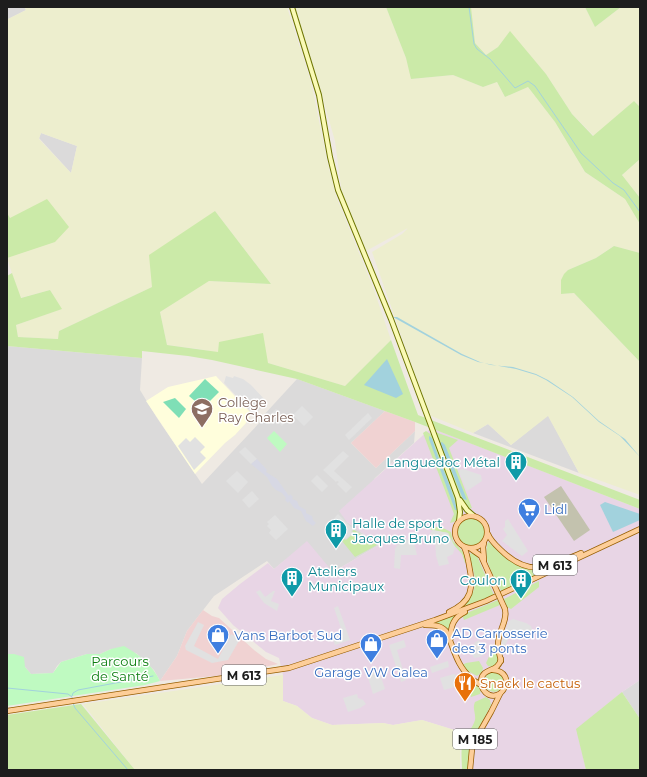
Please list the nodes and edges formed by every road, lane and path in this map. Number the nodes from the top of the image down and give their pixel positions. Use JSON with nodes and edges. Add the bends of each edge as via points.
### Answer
{"nodes":[{"id":1,"x":292,"y":7,"type":"edge"},
{"id":2,"x":458,"y":498,"type":"junction"},
{"id":3,"x":474,"y":516,"type":"junction"},
{"id":4,"x":459,"y":521,"type":"junction"},
{"id":5,"x":640,"y":529,"type":"edge"},
{"id":6,"x":488,"y":534,"type":"junction"},
{"id":7,"x":629,"y":534,"type":"junction"},
{"id":8,"x":485,"y":542,"type":"junction"},
{"id":9,"x":464,"y":547,"type":"junction"},
{"id":10,"x":471,"y":549,"type":"junction"},
{"id":11,"x":485,"y":563,"type":"junction"},
{"id":12,"x":519,"y":586,"type":"junction"},
{"id":13,"x":405,"y":630,"type":"junction"},
{"id":14,"x":452,"y":646,"type":"junction"},
{"id":15,"x":501,"y":659,"type":"junction"},
{"id":16,"x":493,"y":670,"type":"junction"},
{"id":17,"x":504,"y":674,"type":"junction"},
{"id":18,"x":468,"y":675,"type":"junction"},
{"id":19,"x":482,"y":676,"type":"junction"},
{"id":20,"x":481,"y":685,"type":"junction"},
{"id":21,"x":501,"y":693,"type":"junction"},
{"id":22,"x":489,"y":694,"type":"junction"},
{"id":23,"x":494,"y":707,"type":"junction"},
{"id":24,"x":7,"y":711,"type":"edge"},
{"id":25,"x":470,"y":770,"type":"edge"}],
"edges":[{"from":1,"to":2,"type":"street","via":[[319,95],[338,190],[381,293]]},
{"from":2,"to":3,"type":"street","via":[[464,508]]},
{"from":2,"to":4,"type":"street"},
{"from":3,"to":4,"type":"main road"},
{"from":3,"to":6,"type":"main road","via":[[483,521]]},
{"from":4,"to":9,"type":"main road","via":[[455,534],[459,544]]},
{"from":5,"to":7,"type":"main road","number":"M 613"},
{"from":6,"to":7,"type":"main road","number":"M 613","via":[[493,542],[517,563],[542,568]]},
{"from":6,"to":8,"type":"main road"},
{"from":7,"to":12,"type":"main road","number":"M 613"},
{"from":8,"to":10,"type":"main road"},
{"from":8,"to":11,"type":"main road"},
{"from":9,"to":10,"type":"main road"},
{"from":9,"to":13,"type":"main road","number":"M 613","via":[[472,578],[472,588],[467,598],[455,609]]},
{"from":10,"to":11,"type":"main road","via":[[478,553]]},
{"from":11,"to":15,"type":"main road","bridge":true,"via":[[506,614],[499,636]]},
{"from":12,"to":13,"type":"main road","number":"M 613","via":[[479,604]]},
{"from":12,"to":14,"type":"main road","via":[[458,616],[451,627]]},
{"from":13,"to":14,"type":"main road","number":"M 613","via":[[425,625],[438,626],[446,631]]},
{"from":13,"to":24,"type":"main road","number":"M 613","via":[[276,671]]},
{"from":14,"to":18,"type":"main road","number":"M 613","via":[[457,662]]},
{"from":15,"to":16,"type":"main road","via":[[499,666]]},
{"from":15,"to":17,"type":"main road"},
{"from":16,"to":17,"type":"main road"},
{"from":16,"to":19,"type":"main road"},
{"from":17,"to":21,"type":"main road","via":[[507,682]]},
{"from":18,"to":19,"type":"main road","via":[[475,678]]},
{"from":18,"to":20,"type":"main road","number":"M 613"},
{"from":19,"to":20,"type":"main road"},
{"from":20,"to":22,"type":"main road"},
{"from":21,"to":22,"type":"main road"},
{"from":21,"to":23,"type":"main road","number":"M 185"},
{"from":22,"to":23,"type":"main road","via":[[495,700]]},
{"from":23,"to":25,"type":"main road","number":"M 185","via":[[475,740]]}]}
